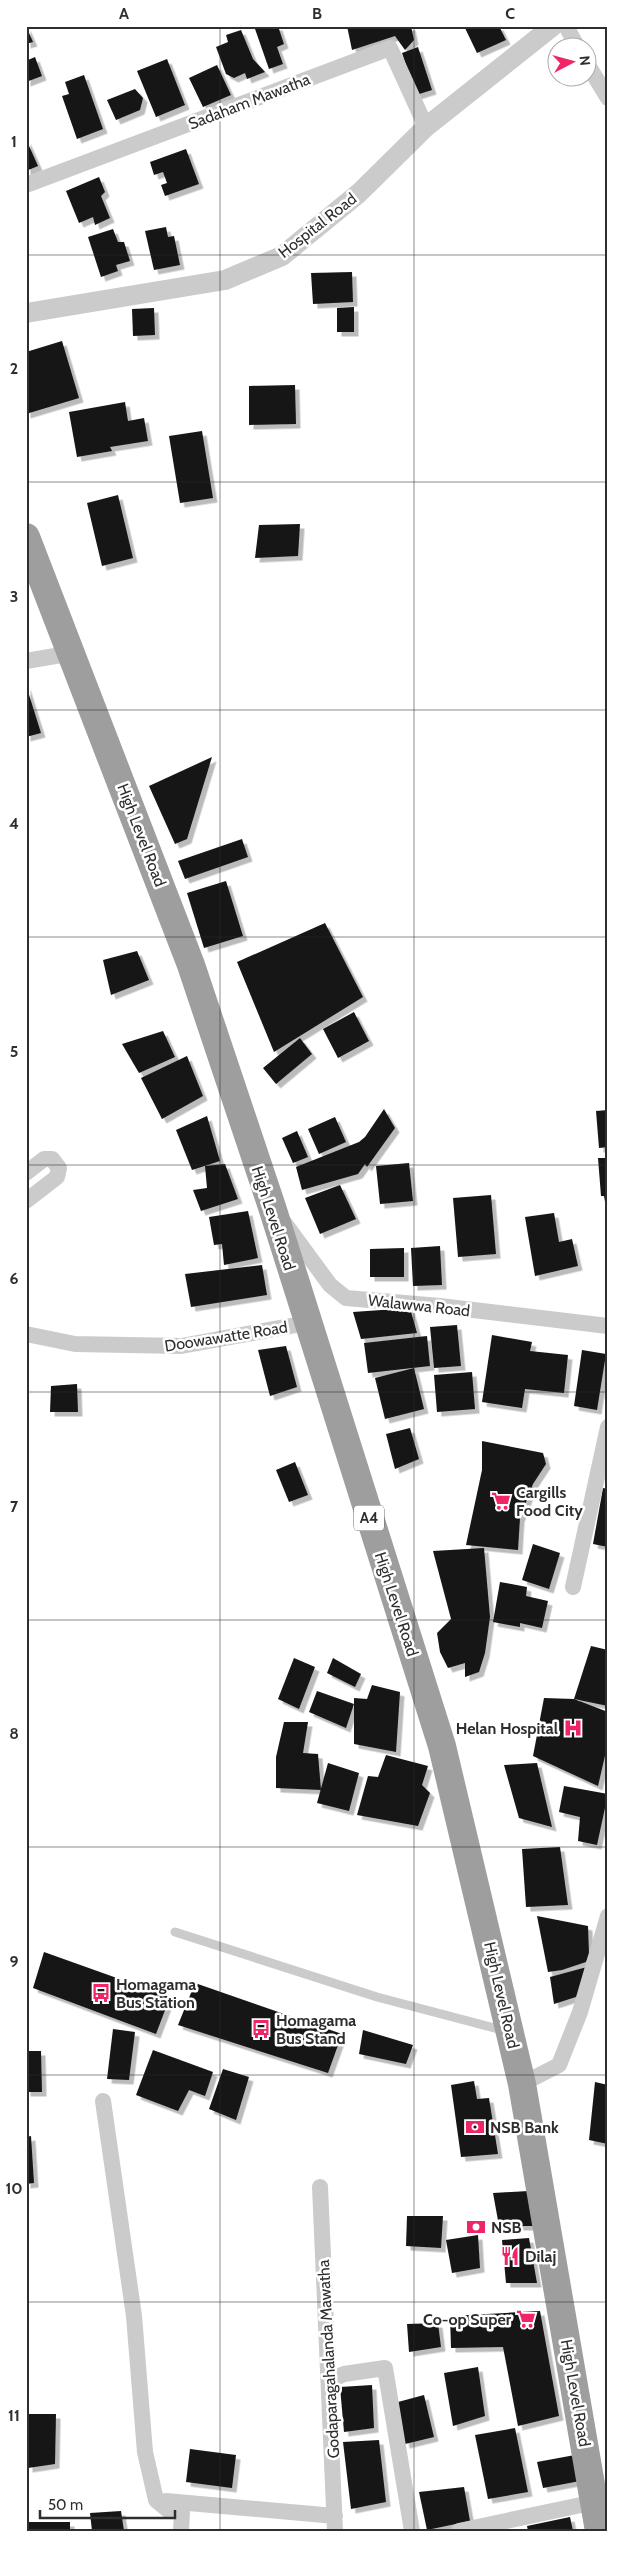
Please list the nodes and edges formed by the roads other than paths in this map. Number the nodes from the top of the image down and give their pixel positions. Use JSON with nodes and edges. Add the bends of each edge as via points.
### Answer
{"nodes":[{"id":1,"x":553,"y":26,"type":"edge"},
{"id":2,"x":566,"y":26,"type":"edge"},
{"id":3,"x":573,"y":38,"type":"edge"},
{"id":4,"x":596,"y":78,"type":"edge"},
{"id":5,"x":608,"y":98,"type":"edge"},
{"id":6,"x":426,"y":127,"type":"junction"},
{"id":7,"x":26,"y":185,"type":"edge"},
{"id":8,"x":26,"y":313,"type":"edge"},
{"id":9,"x":26,"y":537,"type":"edge"},
{"id":10,"x":73,"y":653,"type":"junction"},
{"id":11,"x":26,"y":661,"type":"edge"},
{"id":12,"x":26,"y":1173,"type":"edge"},
{"id":13,"x":26,"y":1201,"type":"edge"},
{"id":14,"x":272,"y":1207,"type":"junction"},
{"id":15,"x":307,"y":1323,"type":"junction"},
{"id":16,"x":608,"y":1326,"type":"edge"},
{"id":17,"x":26,"y":1334,"type":"edge"},
{"id":18,"x":608,"y":1427,"type":"edge"},
{"id":19,"x":573,"y":1588,"type":"dead end"},
{"id":20,"x":608,"y":1916,"type":"edge"},
{"id":21,"x":175,"y":1932,"type":"dead end"},
{"id":22,"x":511,"y":2032,"type":"junction"},
{"id":23,"x":522,"y":2084,"type":"junction"},
{"id":24,"x":103,"y":2101,"type":"dead end"},
{"id":25,"x":320,"y":2187,"type":"dead end"},
{"id":26,"x":329,"y":2381,"type":"junction"},
{"id":27,"x":156,"y":2500,"type":"junction"},
{"id":28,"x":595,"y":2502,"type":"junction"},
{"id":29,"x":335,"y":2523,"type":"edge"},
{"id":30,"x":181,"y":2531,"type":"edge"},
{"id":31,"x":412,"y":2531,"type":"edge"},
{"id":32,"x":459,"y":2531,"type":"edge"},
{"id":33,"x":599,"y":2531,"type":"edge"}],
"edges":[{"from":1,"to":6,"type":"street","name":"Hospital Road"},
{"from":2,"to":3,"type":"street"},
{"from":4,"to":5,"type":"street"},
{"from":6,"to":7,"type":"street","name":"Sadaham Mawatha","via":[[390,48]]},
{"from":6,"to":8,"type":"street","name":"Hospital Road","via":[[359,193],[282,256],[225,280]]},
{"from":9,"to":10,"type":"highway","name":"High Level Road","number":"A4"},
{"from":10,"to":11,"type":"street"},
{"from":10,"to":14,"type":"highway","name":"High Level Road","number":"A4","via":[[191,965]]},
{"from":12,"to":13,"type":"street","via":[[44,1159],[52,1158],[59,1168],[58,1177]]},
{"from":14,"to":15,"type":"highway","name":"High Level Road","number":"A4"},
{"from":14,"to":16,"type":"street","name":"Walawwa Road","via":[[330,1285],[346,1298]]},
{"from":15,"to":17,"type":"street","name":"Doowawatte Road","via":[[181,1346],[75,1344]]},
{"from":15,"to":22,"type":"highway","name":"High Level Road","number":"A4","via":[[442,1746]]},
{"from":18,"to":19,"type":"street"},
{"from":20,"to":23,"type":"street","via":[[580,2012],[559,2065]]},
{"from":21,"to":22,"type":"lane","via":[[376,1997]]},
{"from":22,"to":23,"type":"highway","name":"High Level Road","number":"A4"},
{"from":23,"to":28,"type":"highway","name":"High Level Road","number":"A4"},
{"from":24,"to":27,"type":"street","via":[[134,2316],[146,2452]]},
{"from":25,"to":26,"type":"street","name":"Godaparagahalanda Mawatha"},
{"from":26,"to":29,"type":"street","name":"Godaparagahalanda Mawatha"},
{"from":26,"to":31,"type":"street","via":[[344,2374],[385,2368]]},
{"from":27,"to":29,"type":"street"},
{"from":27,"to":30,"type":"street","via":[[168,2510],[182,2512]]},
{"from":28,"to":32,"type":"street"},
{"from":28,"to":33,"type":"highway","name":"High Level Road","number":"A4"}]}
